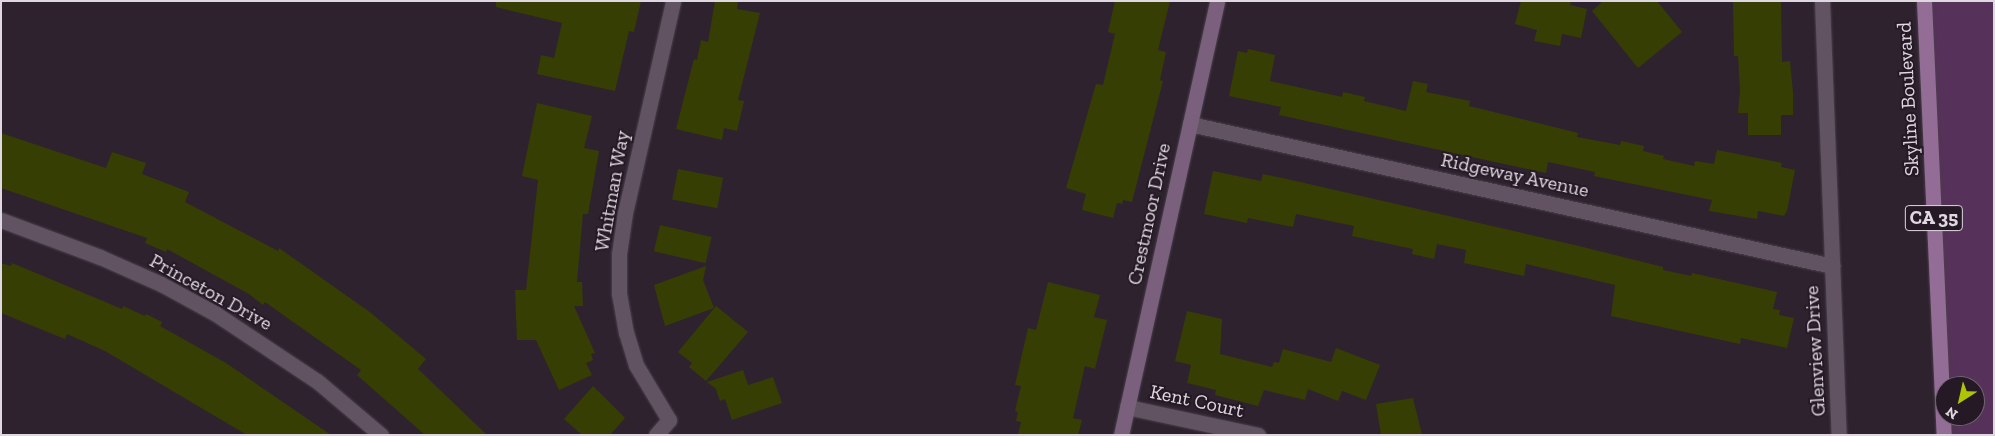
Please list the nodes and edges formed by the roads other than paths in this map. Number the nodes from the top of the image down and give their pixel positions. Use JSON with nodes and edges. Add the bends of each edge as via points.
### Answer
{"nodes":[{"id":1,"x":673,"y":1,"type":"edge"},
{"id":2,"x":1217,"y":1,"type":"edge"},
{"id":3,"x":1822,"y":1,"type":"edge"},
{"id":4,"x":1924,"y":1,"type":"edge"},
{"id":5,"x":1190,"y":124,"type":"junction"},
{"id":6,"x":1,"y":220,"type":"edge"},
{"id":7,"x":1832,"y":266,"type":"junction"},
{"id":8,"x":1127,"y":407,"type":"junction"},
{"id":9,"x":381,"y":435,"type":"edge"},
{"id":10,"x":656,"y":435,"type":"edge"},
{"id":11,"x":1120,"y":435,"type":"edge"},
{"id":12,"x":1258,"y":435,"type":"edge"},
{"id":13,"x":1839,"y":435,"type":"edge"},
{"id":14,"x":1944,"y":435,"type":"edge"}],
"edges":[{"from":1,"to":10,"type":"street","name":"Whitman Way","via":[[627,204],[619,254],[619,294],[626,333],[636,365],[668,420]]},
{"from":2,"to":5,"type":"street","name":"Crestmoor Drive"},
{"from":3,"to":7,"type":"street"},
{"from":4,"to":14,"type":"main road","name":"Skyline Boulevard","number":"CA 35"},
{"from":5,"to":7,"type":"street","name":"Ridgeway Avenue"},
{"from":5,"to":8,"type":"street","name":"Crestmoor Drive"},
{"from":6,"to":9,"type":"street","name":"Princeton Drive","via":[[126,268],[216,314],[318,381]]},
{"from":7,"to":13,"type":"street","name":"Glenview Drive"},
{"from":8,"to":11,"type":"street","name":"Crestmoor Drive"},
{"from":8,"to":12,"type":"street","name":"Kent Court"}]}
